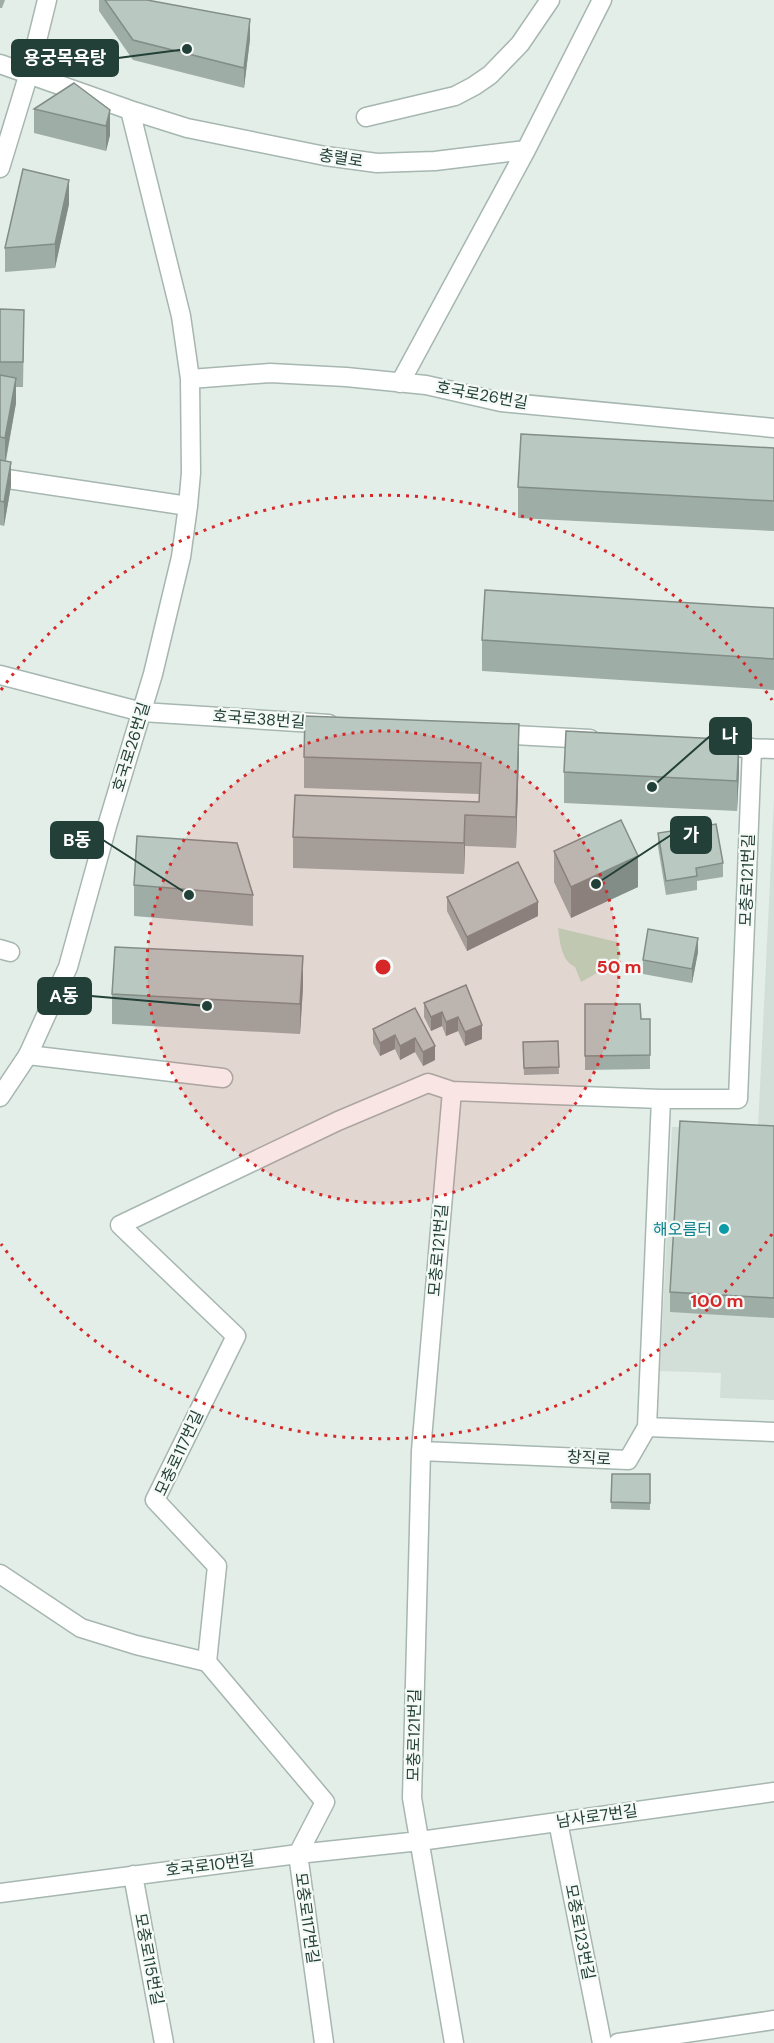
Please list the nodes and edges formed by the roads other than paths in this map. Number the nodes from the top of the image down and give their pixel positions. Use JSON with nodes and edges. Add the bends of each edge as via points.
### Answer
{"nodes":[{"id":1,"x":47,"y":0,"type":"edge"},
{"id":2,"x":550,"y":0,"type":"edge"},
{"id":3,"x":602,"y":0,"type":"edge"},
{"id":4,"x":0,"y":64,"type":"edge"},
{"id":5,"x":29,"y":73,"type":"junction"},
{"id":6,"x":130,"y":110,"type":"junction"},
{"id":7,"x":366,"y":117,"type":"dead end"},
{"id":8,"x":526,"y":150,"type":"junction"},
{"id":9,"x":0,"y":168,"type":"edge"},
{"id":10,"x":190,"y":379,"type":"junction"},
{"id":11,"x":400,"y":383,"type":"junction"},
{"id":12,"x":774,"y":428,"type":"edge"},
{"id":13,"x":0,"y":478,"type":"edge"},
{"id":14,"x":188,"y":506,"type":"junction"},
{"id":15,"x":0,"y":675,"type":"edge"},
{"id":16,"x":141,"y":712,"type":"junction"},
{"id":17,"x":350,"y":725,"type":"edge"},
{"id":18,"x":476,"y":733,"type":"edge"},
{"id":19,"x":611,"y":740,"type":"edge"},
{"id":20,"x":729,"y":747,"type":"edge"},
{"id":21,"x":752,"y":748,"type":"junction"},
{"id":22,"x":774,"y":749,"type":"edge"},
{"id":23,"x":28,"y":1055,"type":"junction"},
{"id":24,"x":223,"y":1078,"type":"dead end"},
{"id":25,"x":452,"y":1091,"type":"junction"},
{"id":26,"x":0,"y":1097,"type":"edge"},
{"id":27,"x":661,"y":1099,"type":"junction"},
{"id":28,"x":646,"y":1427,"type":"junction"},
{"id":29,"x":774,"y":1432,"type":"edge"},
{"id":30,"x":421,"y":1451,"type":"junction"},
{"id":31,"x":0,"y":1574,"type":"edge"},
{"id":32,"x":207,"y":1662,"type":"junction"},
{"id":33,"x":774,"y":1792,"type":"edge"},
{"id":34,"x":558,"y":1822,"type":"junction"},
{"id":35,"x":420,"y":1841,"type":"junction"},
{"id":36,"x":298,"y":1854,"type":"junction"},
{"id":37,"x":133,"y":1875,"type":"junction"},
{"id":38,"x":0,"y":1893,"type":"edge"},
{"id":39,"x":774,"y":2020,"type":"edge"},
{"id":40,"x":164,"y":2043,"type":"edge"},
{"id":41,"x":324,"y":2043,"type":"edge"},
{"id":42,"x":454,"y":2043,"type":"edge"},
{"id":43,"x":602,"y":2043,"type":"edge"},
{"id":44,"x":618,"y":2043,"type":"edge"}],
"edges":[{"from":1,"to":5,"type":"street"},
{"from":2,"to":7,"type":"street","via":[[520,45],[474,86],[455,96]]},
{"from":3,"to":8,"type":"street"},
{"from":4,"to":5,"type":"street","name":"충렬로"},
{"from":5,"to":6,"type":"street","name":"충렬로"},
{"from":5,"to":9,"type":"street"},
{"from":6,"to":8,"type":"street","name":"충렬로","via":[[187,128],[376,163],[435,161]]},
{"from":6,"to":10,"type":"street","name":"호국로26번길","via":[[181,316]]},
{"from":8,"to":11,"type":"street"},
{"from":10,"to":11,"type":"street","name":"호국로26번길","via":[[270,373]]},
{"from":10,"to":14,"type":"street","name":"호국로26번길"},
{"from":11,"to":12,"type":"street","name":"호국로26번길","via":[[501,402]]},
{"from":13,"to":14,"type":"street"},
{"from":14,"to":16,"type":"street","name":"호국로26번길","via":[[181,557]]},
{"from":15,"to":16,"type":"street","name":"호국로38번길"},
{"from":16,"to":17,"type":"street","name":"호국로38번길"},
{"from":16,"to":23,"type":"street","name":"호국로26번길","via":[[68,967]]},
{"from":18,"to":19,"type":"street"},
{"from":20,"to":21,"type":"street"},
{"from":21,"to":22,"type":"street"},
{"from":21,"to":27,"type":"street","name":"모충로121번길","via":[[738,1099]]},
{"from":23,"to":24,"type":"street"},
{"from":23,"to":26,"type":"street","name":"호국로26번길"},
{"from":25,"to":27,"type":"street","name":"모충로121번길"},
{"from":25,"to":30,"type":"street","name":"모충로121번길"},
{"from":25,"to":32,"type":"street","name":"모충로117번길","via":[[428,1083],[338,1121],[120,1226],[236,1336],[155,1500],[217,1566]]},
{"from":27,"to":28,"type":"street"},
{"from":28,"to":29,"type":"street"},
{"from":28,"to":30,"type":"street","name":"창직로","via":[[628,1460]]},
{"from":30,"to":35,"type":"street","name":"모충로121번길","via":[[412,1798]]},
{"from":31,"to":32,"type":"street","via":[[81,1628]]},
{"from":32,"to":36,"type":"street","name":"모충로117번길","via":[[325,1802]]},
{"from":33,"to":34,"type":"street","name":"남사로7번길"},
{"from":34,"to":35,"type":"street","name":"남사로7번길"},
{"from":34,"to":43,"type":"street","name":"모충로123번길"},
{"from":35,"to":36,"type":"street","name":"호국로10번길"},
{"from":35,"to":42,"type":"street","name":"모충로121번길"},
{"from":36,"to":37,"type":"street","name":"호국로10번길"},
{"from":36,"to":41,"type":"street","name":"모충로117번길"},
{"from":37,"to":38,"type":"street","name":"호국로10번길"},
{"from":37,"to":40,"type":"street","name":"모충로115번길"},
{"from":39,"to":44,"type":"street"}]}
